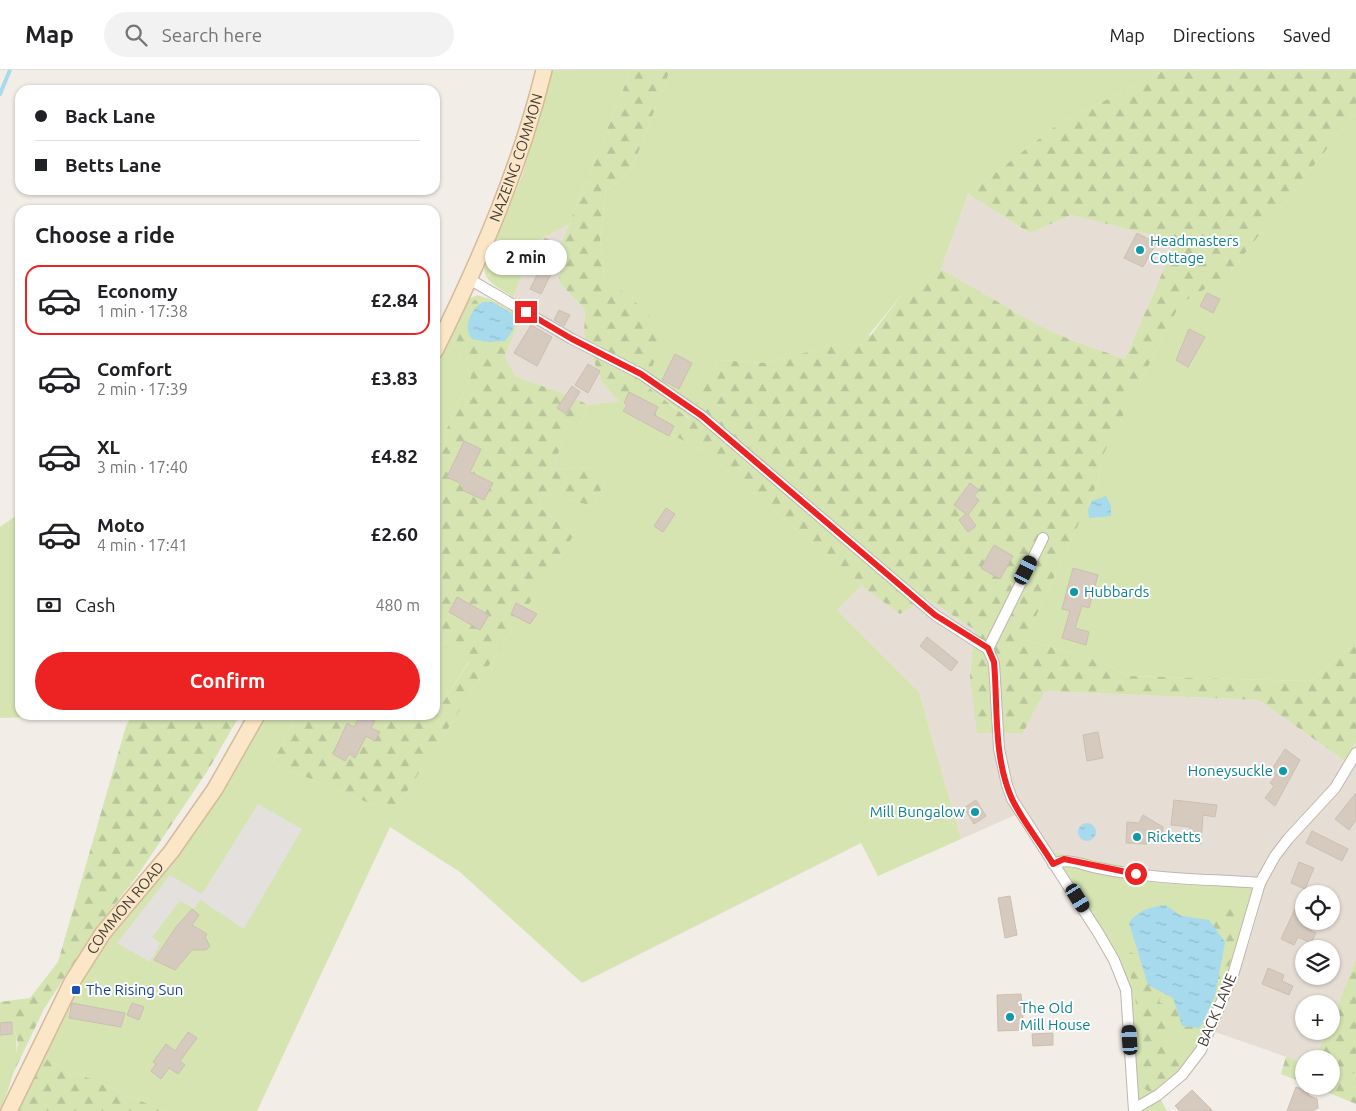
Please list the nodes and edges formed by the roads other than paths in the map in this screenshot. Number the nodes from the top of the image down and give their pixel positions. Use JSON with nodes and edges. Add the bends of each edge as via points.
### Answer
{"nodes":[{"id":1,"x":544,"y":70,"type":"edge"},
{"id":2,"x":469,"y":279,"type":"junction"},
{"id":3,"x":440,"y":341,"type":"edge"},
{"id":4,"x":1043,"y":538,"type":"dead end"},
{"id":5,"x":988,"y":648,"type":"junction"},
{"id":6,"x":254,"y":720,"type":"edge"},
{"id":7,"x":1356,"y":752,"type":"edge"},
{"id":8,"x":1053,"y":864,"type":"junction"},
{"id":9,"x":1260,"y":883,"type":"junction"},
{"id":10,"x":1134,"y":1110,"type":"edge"},
{"id":11,"x":9,"y":1111,"type":"edge"}],
"edges":[{"from":1,"to":2,"type":"street","name":"NAZEING COMMON","via":[[516,168]]},
{"from":2,"to":3,"type":"street","name":"NAZEING COMMON"},
{"from":2,"to":5,"type":"street","via":[[572,339],[641,374],[702,416],[935,615]]},
{"from":4,"to":5,"type":"street"},
{"from":5,"to":8,"type":"street","via":[[994,662],[999,749],[1007,785],[1020,813]]},
{"from":6,"to":11,"type":"street","name":"COMMON ROAD","via":[[214,789],[171,852],[103,934],[72,982]]},
{"from":7,"to":9,"type":"street","name":"BACK LANE","via":[[1335,788],[1275,856]]},
{"from":8,"to":9,"type":"street","via":[[1064,859],[1146,876]]},
{"from":8,"to":10,"type":"street","via":[[1099,934],[1126,990]]},
{"from":9,"to":10,"type":"street","name":"BACK LANE","via":[[1233,975],[1200,1050],[1182,1075]]}]}
